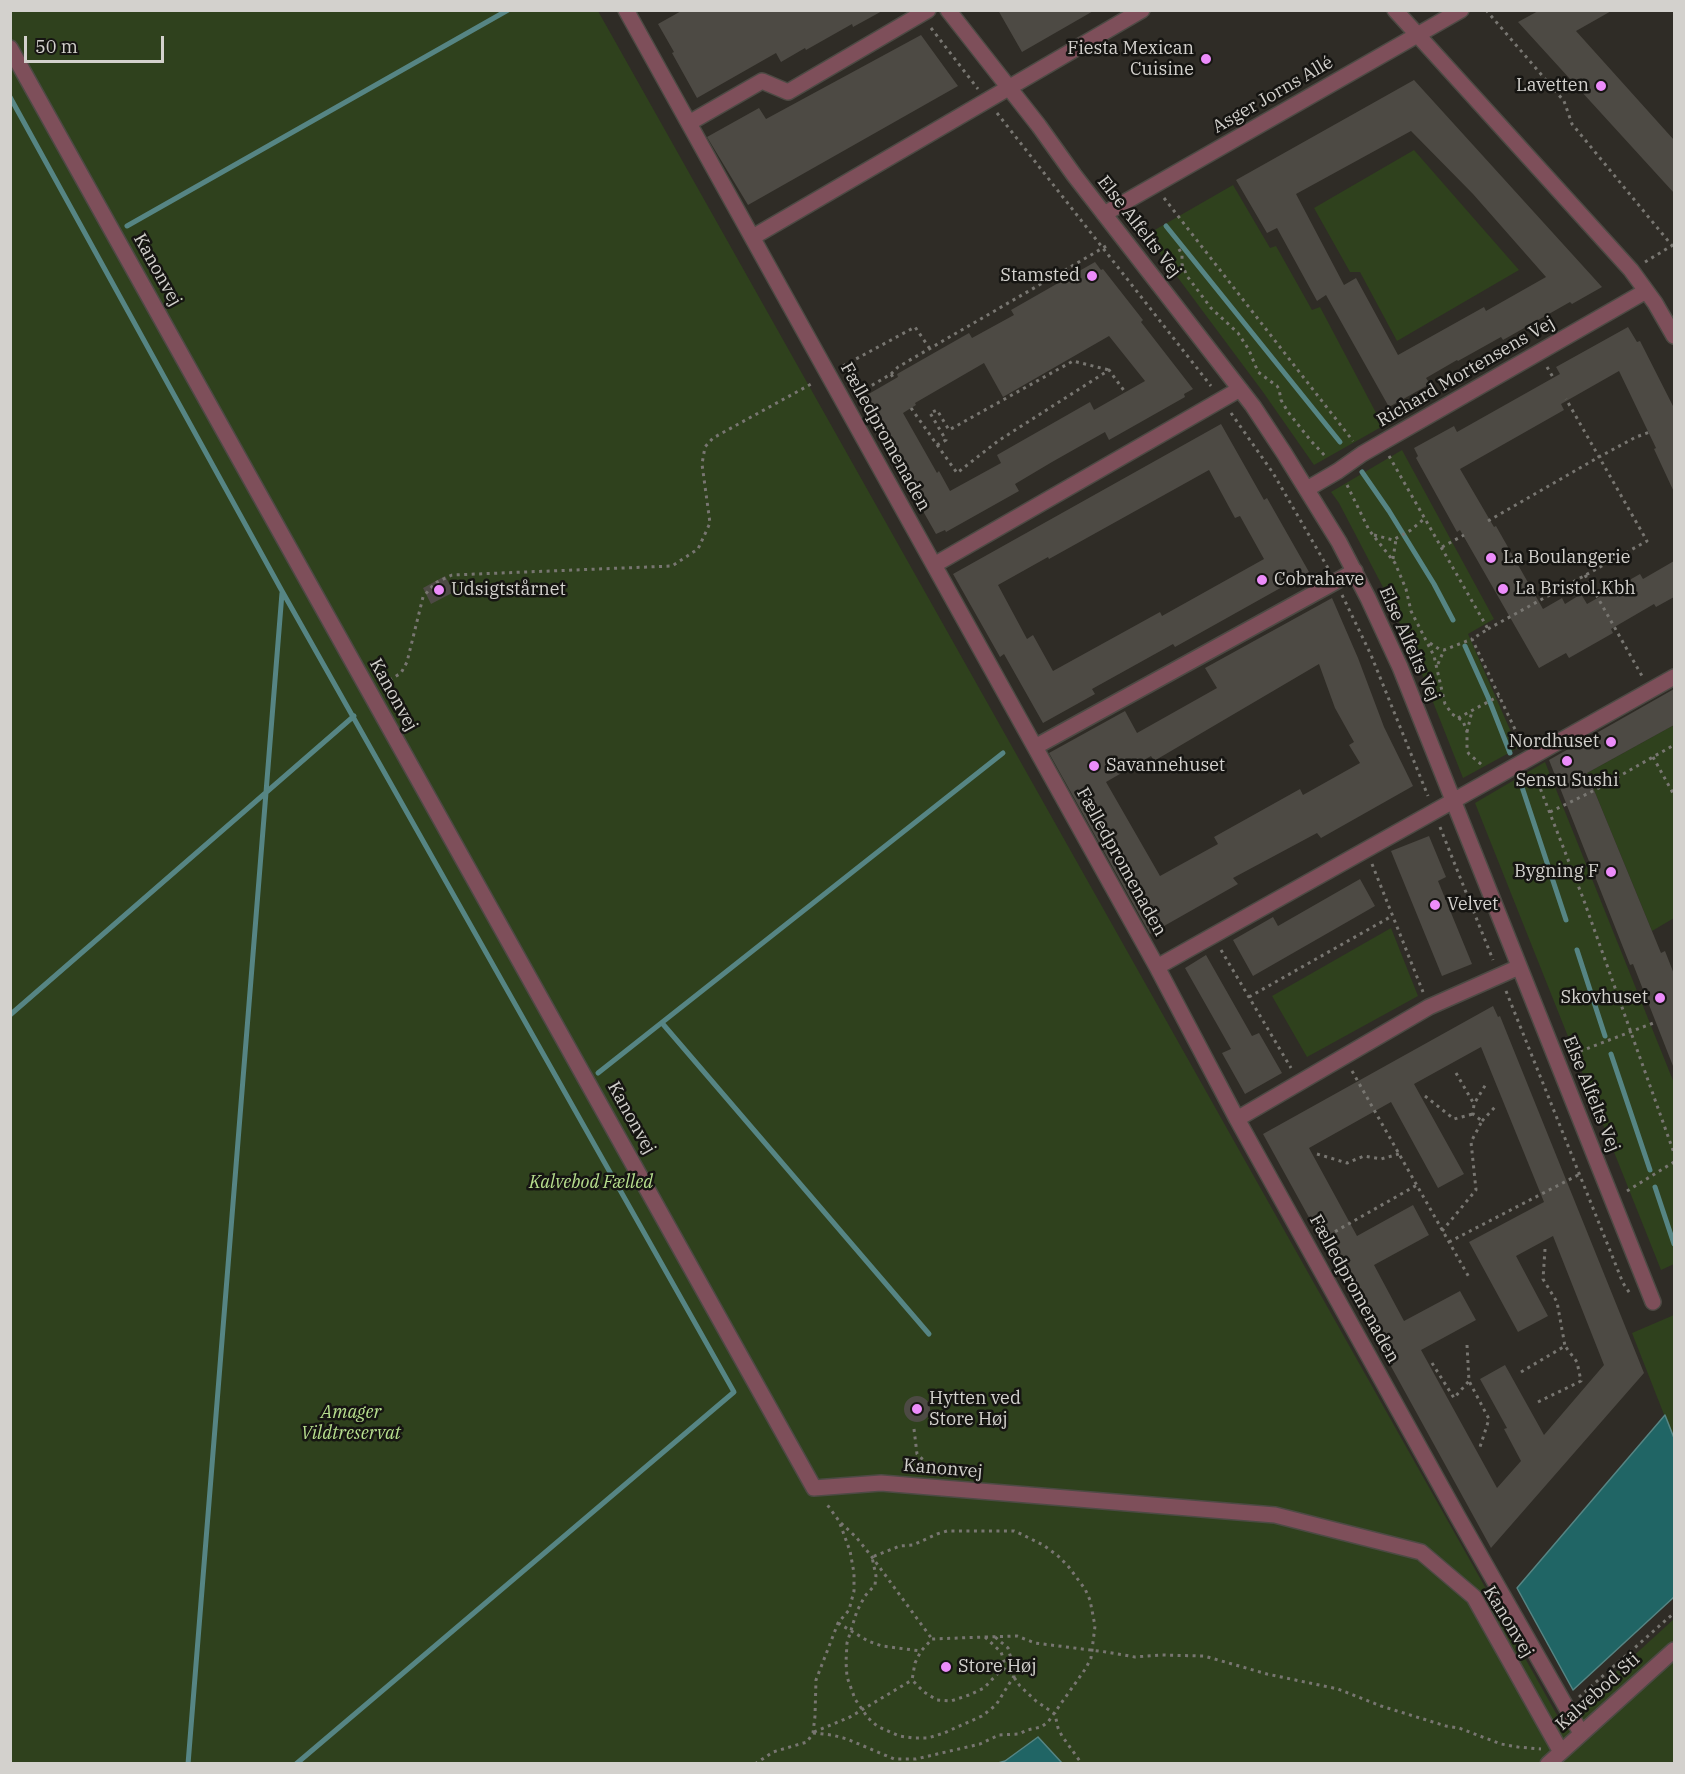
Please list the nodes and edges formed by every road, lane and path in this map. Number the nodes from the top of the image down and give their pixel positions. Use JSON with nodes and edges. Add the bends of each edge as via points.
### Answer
{"nodes":[{"id":1,"x":645,"y":10,"type":"edge"},
{"id":2,"x":948,"y":10,"type":"edge"},
{"id":3,"x":1142,"y":10,"type":"edge"},
{"id":4,"x":1395,"y":10,"type":"edge"},
{"id":5,"x":1461,"y":10,"type":"edge"},
{"id":6,"x":1486,"y":10,"type":"edge"},
{"id":7,"x":924,"y":13,"type":"edge"},
{"id":8,"x":628,"y":14,"type":"edge"},
{"id":9,"x":1417,"y":35,"type":"junction"},
{"id":10,"x":10,"y":48,"type":"edge"},
{"id":11,"x":1008,"y":87,"type":"junction"},
{"id":12,"x":987,"y":100,"type":"junction"},
{"id":13,"x":689,"y":123,"type":"junction"},
{"id":14,"x":1154,"y":184,"type":"junction"},
{"id":15,"x":1104,"y":214,"type":"junction"},
{"id":16,"x":753,"y":237,"type":"junction"},
{"id":17,"x":1122,"y":237,"type":"junction"},
{"id":18,"x":1674,"y":246,"type":"edge"},
{"id":19,"x":1103,"y":248,"type":"junction"},
{"id":20,"x":1179,"y":249,"type":"dead end"},
{"id":21,"x":1631,"y":270,"type":"junction"},
{"id":22,"x":1646,"y":291,"type":"junction"},
{"id":23,"x":1674,"y":336,"type":"edge"},
{"id":24,"x":930,"y":349,"type":"junction"},
{"id":25,"x":1109,"y":370,"type":"junction"},
{"id":26,"x":828,"y":374,"type":"junction"},
{"id":27,"x":891,"y":374,"type":"junction"},
{"id":28,"x":894,"y":379,"type":"dead end"},
{"id":29,"x":1240,"y":389,"type":"junction"},
{"id":30,"x":1125,"y":392,"type":"dead end"},
{"id":31,"x":1566,"y":399,"type":"dead end"},
{"id":32,"x":1221,"y":400,"type":"junction"},
{"id":33,"x":844,"y":402,"type":"junction"},
{"id":34,"x":911,"y":408,"type":"dead end"},
{"id":35,"x":1650,"y":432,"type":"dead end"},
{"id":36,"x":937,"y":445,"type":"junction"},
{"id":37,"x":1362,"y":454,"type":"junction"},
{"id":38,"x":1599,"y":457,"type":"junction"},
{"id":39,"x":1327,"y":458,"type":"dead end"},
{"id":40,"x":1346,"y":483,"type":"dead end"},
{"id":41,"x":1307,"y":489,"type":"junction"},
{"id":42,"x":1425,"y":518,"type":"junction"},
{"id":43,"x":1488,"y":521,"type":"dead end"},
{"id":44,"x":1372,"y":535,"type":"junction"},
{"id":45,"x":1464,"y":535,"type":"dead end"},
{"id":46,"x":1396,"y":539,"type":"junction"},
{"id":47,"x":1442,"y":548,"type":"junction"},
{"id":48,"x":1393,"y":561,"type":"junction"},
{"id":49,"x":934,"y":565,"type":"junction"},
{"id":50,"x":1355,"y":571,"type":"junction"},
{"id":51,"x":1585,"y":575,"type":"junction"},
{"id":52,"x":1336,"y":582,"type":"junction"},
{"id":53,"x":1488,"y":629,"type":"junction"},
{"id":54,"x":1472,"y":639,"type":"junction"},
{"id":55,"x":1428,"y":641,"type":"junction"},
{"id":56,"x":1444,"y":650,"type":"junction"},
{"id":57,"x":1438,"y":666,"type":"junction"},
{"id":58,"x":1674,"y":677,"type":"edge"},
{"id":59,"x":1650,"y":690,"type":"junction"},
{"id":60,"x":369,"y":692,"type":"junction"},
{"id":61,"x":1497,"y":697,"type":"junction"},
{"id":62,"x":1472,"y":711,"type":"junction"},
{"id":63,"x":1458,"y":718,"type":"junction"},
{"id":64,"x":1467,"y":732,"type":"junction"},
{"id":65,"x":1674,"y":745,"type":"edge"},
{"id":66,"x":1035,"y":747,"type":"junction"},
{"id":67,"x":1653,"y":757,"type":"junction"},
{"id":68,"x":1529,"y":759,"type":"junction"},
{"id":69,"x":1484,"y":766,"type":"dead end"},
{"id":70,"x":1674,"y":795,"type":"edge"},
{"id":71,"x":1453,"y":800,"type":"junction"},
{"id":72,"x":1434,"y":812,"type":"junction"},
{"id":73,"x":1550,"y":812,"type":"junction"},
{"id":74,"x":1366,"y":850,"type":"junction"},
{"id":75,"x":1392,"y":916,"type":"junction"},
{"id":76,"x":1213,"y":936,"type":"junction"},
{"id":77,"x":1157,"y":967,"type":"junction"},
{"id":78,"x":1520,"y":967,"type":"junction"},
{"id":79,"x":1500,"y":976,"type":"junction"},
{"id":80,"x":1249,"y":997,"type":"junction"},
{"id":81,"x":1429,"y":1007,"type":"junction"},
{"id":82,"x":1656,"y":1022,"type":"dead end"},
{"id":83,"x":1631,"y":1033,"type":"junction"},
{"id":84,"x":1344,"y":1056,"type":"junction"},
{"id":85,"x":1557,"y":1060,"type":"junction"},
{"id":86,"x":1456,"y":1073,"type":"dead end"},
{"id":87,"x":1299,"y":1083,"type":"junction"},
{"id":88,"x":1486,"y":1084,"type":"dead end"},
{"id":89,"x":1425,"y":1096,"type":"dead end"},
{"id":90,"x":1474,"y":1104,"type":"junction"},
{"id":91,"x":1496,"y":1106,"type":"dead end"},
{"id":92,"x":1473,"y":1114,"type":"junction"},
{"id":93,"x":1237,"y":1119,"type":"junction"},
{"id":94,"x":1482,"y":1121,"type":"junction"},
{"id":95,"x":1674,"y":1153,"type":"edge"},
{"id":96,"x":1317,"y":1154,"type":"dead end"},
{"id":97,"x":1399,"y":1154,"type":"junction"},
{"id":98,"x":1674,"y":1162,"type":"edge"},
{"id":99,"x":1599,"y":1165,"type":"junction"},
{"id":100,"x":1579,"y":1174,"type":"junction"},
{"id":101,"x":1417,"y":1185,"type":"junction"},
{"id":102,"x":1611,"y":1197,"type":"junction"},
{"id":103,"x":1442,"y":1231,"type":"junction"},
{"id":104,"x":1449,"y":1242,"type":"junction"},
{"id":105,"x":1308,"y":1247,"type":"junction"},
{"id":106,"x":1545,"y":1249,"type":"dead end"},
{"id":107,"x":1470,"y":1279,"type":"dead end"},
{"id":108,"x":1653,"y":1302,"type":"joint"},
{"id":109,"x":1467,"y":1345,"type":"dead end"},
{"id":110,"x":1564,"y":1346,"type":"junction"},
{"id":111,"x":1432,"y":1363,"type":"dead end"},
{"id":112,"x":1521,"y":1372,"type":"dead end"},
{"id":113,"x":1469,"y":1381,"type":"junction"},
{"id":114,"x":1538,"y":1402,"type":"dead end"},
{"id":115,"x":914,"y":1429,"type":"dead end"},
{"id":116,"x":1480,"y":1447,"type":"dead end"},
{"id":117,"x":814,"y":1488,"type":"junction"},
{"id":118,"x":939,"y":1488,"type":"junction"},
{"id":119,"x":839,"y":1521,"type":"junction"},
{"id":120,"x":872,"y":1557,"type":"junction"},
{"id":121,"x":1674,"y":1613,"type":"edge"},
{"id":122,"x":838,"y":1623,"type":"junction"},
{"id":123,"x":850,"y":1630,"type":"junction"},
{"id":124,"x":985,"y":1637,"type":"junction"},
{"id":125,"x":995,"y":1637,"type":"junction"},
{"id":126,"x":932,"y":1640,"type":"junction"},
{"id":127,"x":1092,"y":1650,"type":"junction"},
{"id":128,"x":1674,"y":1650,"type":"edge"},
{"id":129,"x":921,"y":1651,"type":"junction"},
{"id":130,"x":1003,"y":1668,"type":"junction"},
{"id":131,"x":1014,"y":1676,"type":"junction"},
{"id":132,"x":912,"y":1680,"type":"junction"},
{"id":133,"x":1567,"y":1708,"type":"junction"},
{"id":134,"x":862,"y":1710,"type":"junction"},
{"id":135,"x":1055,"y":1714,"type":"junction"},
{"id":136,"x":813,"y":1733,"type":"junction"},
{"id":137,"x":1581,"y":1733,"type":"junction"},
{"id":138,"x":1559,"y":1749,"type":"junction"},
{"id":139,"x":763,"y":1761,"type":"edge"},
{"id":140,"x":755,"y":1764,"type":"edge"},
{"id":141,"x":1082,"y":1764,"type":"edge"},
{"id":142,"x":1548,"y":1764,"type":"edge"}],
"edges":[{"from":1,"to":8,"type":"street"},
{"from":2,"to":11,"type":"street","name":"Else Alfelts Vej"},
{"from":3,"to":11,"type":"street"},
{"from":4,"to":9,"type":"street"},
{"from":5,"to":9,"type":"street","name":"Asger Jorns Allé"},
{"from":6,"to":18,"type":"path","via":[[1564,101],[1572,124]]},
{"from":7,"to":12,"type":"path"},
{"from":7,"to":13,"type":"street","via":[[788,92],[762,81]]},
{"from":8,"to":13,"type":"street","name":"Fælledpromenaden"},
{"from":9,"to":14,"type":"street","name":"Asger Jorns Allé"},
{"from":9,"to":21,"type":"street"},
{"from":10,"to":60,"type":"street","name":"Kanonvej"},
{"from":11,"to":12,"type":"street"},
{"from":11,"to":15,"type":"street","name":"Else Alfelts Vej"},
{"from":12,"to":16,"type":"street"},
{"from":12,"to":19,"type":"path"},
{"from":13,"to":16,"type":"street","name":"Fælledpromenaden"},
{"from":14,"to":15,"type":"street","name":"Asger Jorns Allé"},
{"from":14,"to":37,"type":"path"},
{"from":15,"to":17,"type":"street","name":"Else Alfelts Vej"},
{"from":16,"to":26,"type":"street","name":"Fælledpromenaden"},
{"from":17,"to":19,"type":"path"},
{"from":17,"to":29,"type":"street","name":"Else Alfelts Vej"},
{"from":18,"to":21,"type":"path"},
{"from":19,"to":24,"type":"path"},
{"from":19,"to":32,"type":"path"},
{"from":20,"to":39,"type":"path","via":[[1187,276],[1211,308],[1238,333],[1258,372],[1280,389],[1288,412]]},
{"from":21,"to":22,"type":"street"},
{"from":22,"to":23,"type":"street"},
{"from":22,"to":37,"type":"street","name":"Richard Mortensens Vej"},
{"from":24,"to":26,"type":"path","via":[[915,327]]},
{"from":24,"to":27,"type":"path"},
{"from":25,"to":30,"type":"path"},
{"from":25,"to":36,"type":"path","via":[[998,441],[957,473]]},
{"from":25,"to":36,"type":"path","via":[[1072,361],[949,430],[937,410],[930,413],[946,440]]},
{"from":26,"to":33,"type":"street","name":"Fælledpromenaden"},
{"from":26,"to":60,"type":"path","via":[[713,438],[705,447],[702,464],[710,523],[698,549],[672,566],[452,575],[435,583],[423,597],[401,673]]},
{"from":27,"to":28,"type":"path"},
{"from":27,"to":33,"type":"path"},
{"from":29,"to":32,"type":"street"},
{"from":29,"to":41,"type":"street","name":"Else Alfelts Vej"},
{"from":31,"to":38,"type":"path"},
{"from":32,"to":49,"type":"street"},
{"from":32,"to":52,"type":"path","via":[[1282,489]]},
{"from":33,"to":49,"type":"street","name":"Fælledpromenaden"},
{"from":34,"to":36,"type":"path"},
{"from":35,"to":38,"type":"path"},
{"from":37,"to":41,"type":"street","name":"Richard Mortensens Vej"},
{"from":37,"to":42,"type":"path","via":[[1389,456]]},
{"from":38,"to":43,"type":"path"},
{"from":38,"to":51,"type":"path","via":[[1647,541]]},
{"from":40,"to":44,"type":"path"},
{"from":41,"to":50,"type":"street","name":"Else Alfelts Vej"},
{"from":42,"to":46,"type":"path"},
{"from":42,"to":47,"type":"path"},
{"from":44,"to":46,"type":"path"},
{"from":44,"to":48,"type":"path"},
{"from":45,"to":47,"type":"path"},
{"from":46,"to":48,"type":"path"},
{"from":47,"to":53,"type":"path"},
{"from":48,"to":55,"type":"path","via":[[1411,611]]},
{"from":49,"to":66,"type":"street","name":"Fælledpromenaden"},
{"from":50,"to":52,"type":"street"},
{"from":50,"to":71,"type":"street","name":"Else Alfelts Vej","via":[[1390,645]]},
{"from":51,"to":53,"type":"path"},
{"from":51,"to":59,"type":"path"},
{"from":52,"to":66,"type":"street"},
{"from":52,"to":72,"type":"path","via":[[1371,656]]},
{"from":53,"to":54,"type":"path"},
{"from":54,"to":56,"type":"path"},
{"from":54,"to":61,"type":"path"},
{"from":55,"to":56,"type":"path"},
{"from":55,"to":57,"type":"path"},
{"from":56,"to":57,"type":"path"},
{"from":57,"to":63,"type":"path","via":[[1445,704]]},
{"from":58,"to":59,"type":"street"},
{"from":59,"to":68,"type":"street"},
{"from":60,"to":117,"type":"street","name":"Kanonvej"},
{"from":61,"to":62,"type":"path"},
{"from":61,"to":68,"type":"path"},
{"from":62,"to":63,"type":"path"},
{"from":62,"to":64,"type":"path"},
{"from":63,"to":64,"type":"path"},
{"from":64,"to":69,"type":"path","via":[[1467,751]]},
{"from":65,"to":67,"type":"path"},
{"from":66,"to":77,"type":"street","name":"Fælledpromenaden"},
{"from":67,"to":70,"type":"path"},
{"from":67,"to":73,"type":"path"},
{"from":68,"to":71,"type":"street"},
{"from":68,"to":73,"type":"path"},
{"from":71,"to":72,"type":"street"},
{"from":71,"to":78,"type":"street","name":"Else Alfelts Vej"},
{"from":72,"to":74,"type":"street"},
{"from":72,"to":79,"type":"path"},
{"from":73,"to":83,"type":"path"},
{"from":74,"to":75,"type":"path"},
{"from":74,"to":76,"type":"street"},
{"from":75,"to":80,"type":"path"},
{"from":75,"to":81,"type":"path"},
{"from":76,"to":77,"type":"street"},
{"from":76,"to":80,"type":"path"},
{"from":77,"to":93,"type":"street","name":"Fælledpromenaden"},
{"from":78,"to":79,"type":"street"},
{"from":78,"to":85,"type":"street","name":"Else Alfelts Vej"},
{"from":79,"to":81,"type":"street"},
{"from":79,"to":100,"type":"path"},
{"from":80,"to":87,"type":"path"},
{"from":81,"to":84,"type":"street"},
{"from":82,"to":83,"type":"path"},
{"from":83,"to":85,"type":"path"},
{"from":83,"to":95,"type":"path"},
{"from":84,"to":87,"type":"street"},
{"from":84,"to":97,"type":"path"},
{"from":85,"to":99,"type":"street","name":"Else Alfelts Vej"},
{"from":86,"to":90,"type":"path"},
{"from":87,"to":93,"type":"street"},
{"from":88,"to":90,"type":"path"},
{"from":89,"to":92,"type":"path","via":[[1454,1119]]},
{"from":90,"to":92,"type":"path"},
{"from":91,"to":94,"type":"path"},
{"from":92,"to":94,"type":"path"},
{"from":93,"to":105,"type":"street","name":"Fælledpromenaden"},
{"from":94,"to":103,"type":"path","via":[[1471,1142],[1476,1190]]},
{"from":96,"to":97,"type":"path","via":[[1347,1163],[1364,1156],[1381,1159]]},
{"from":97,"to":101,"type":"path"},
{"from":98,"to":102,"type":"path","via":[[1634,1188]]},
{"from":99,"to":100,"type":"path"},
{"from":99,"to":102,"type":"street","name":"Else Alfelts Vej"},
{"from":100,"to":104,"type":"path"},
{"from":100,"to":108,"type":"path","via":[[1623,1283],[1639,1301]]},
{"from":101,"to":103,"type":"path"},
{"from":101,"to":105,"type":"path"},
{"from":102,"to":108,"type":"street","name":"Else Alfelts Vej"},
{"from":103,"to":104,"type":"path"},
{"from":104,"to":107,"type":"path"},
{"from":105,"to":133,"type":"street","name":"Fælledpromenaden"},
{"from":106,"to":110,"type":"path","via":[[1543,1279],[1557,1302]]},
{"from":109,"to":113,"type":"path"},
{"from":110,"to":112,"type":"path"},
{"from":110,"to":114,"type":"path","via":[[1578,1362],[1581,1381]]},
{"from":111,"to":113,"type":"path","via":[[1454,1398]]},
{"from":113,"to":116,"type":"path","via":[[1489,1419]]},
{"from":115,"to":118,"type":"path","via":[[917,1454],[942,1477]]},
{"from":117,"to":118,"type":"street","name":"Kanonvej","via":[[881,1483]]},
{"from":117,"to":119,"type":"path"},
{"from":118,"to":138,"type":"street","name":"Kanonvej","via":[[1275,1515],[1421,1552],[1474,1597]]},
{"from":119,"to":120,"type":"path"},
{"from":119,"to":122,"type":"path","via":[[855,1573],[849,1610]]},
{"from":120,"to":123,"type":"path","via":[[874,1585]]},
{"from":120,"to":126,"type":"path"},
{"from":120,"to":127,"type":"path","via":[[947,1531],[1021,1534],[1057,1555],[1085,1589],[1094,1615]]},
{"from":121,"to":133,"type":"path"},
{"from":122,"to":123,"type":"path"},
{"from":122,"to":136,"type":"path","via":[[816,1680]]},
{"from":123,"to":129,"type":"path","via":[[882,1646]]},
{"from":123,"to":134,"type":"path","via":[[847,1677]]},
{"from":124,"to":125,"type":"path"},
{"from":124,"to":126,"type":"path"},
{"from":124,"to":130,"type":"path","via":[[1000,1652]]},
{"from":125,"to":127,"type":"path","via":[[1017,1636],[1035,1643]]},
{"from":125,"to":131,"type":"path","via":[[1008,1648]]},
{"from":126,"to":129,"type":"path"},
{"from":127,"to":135,"type":"path","via":[[1086,1668]]},
{"from":127,"to":138,"type":"path","via":[[1135,1658],[1204,1656],[1338,1689],[1381,1707],[1502,1744]]},
{"from":128,"to":137,"type":"street","name":"Kalvebod Sti"},
{"from":129,"to":132,"type":"path"},
{"from":130,"to":131,"type":"path"},
{"from":130,"to":132,"type":"path","via":[[984,1688],[951,1701],[937,1700]]},
{"from":131,"to":134,"type":"path","via":[[996,1705],[982,1716],[928,1738],[888,1732]]},
{"from":131,"to":135,"type":"path","via":[[1036,1701]]},
{"from":132,"to":134,"type":"path"},
{"from":133,"to":137,"type":"street","name":"Fælledpromenaden"},
{"from":134,"to":136,"type":"path"},
{"from":135,"to":136,"type":"path","via":[[1035,1729],[916,1759],[894,1759],[847,1739]]},
{"from":135,"to":141,"type":"path","via":[[1062,1736]]},
{"from":136,"to":139,"type":"path","via":[[807,1742],[773,1752]]},
{"from":137,"to":138,"type":"street","name":"Kalvebod Sti"},
{"from":138,"to":142,"type":"street","name":"Kalvebod Sti"},
{"from":139,"to":140,"type":"path"}]}
